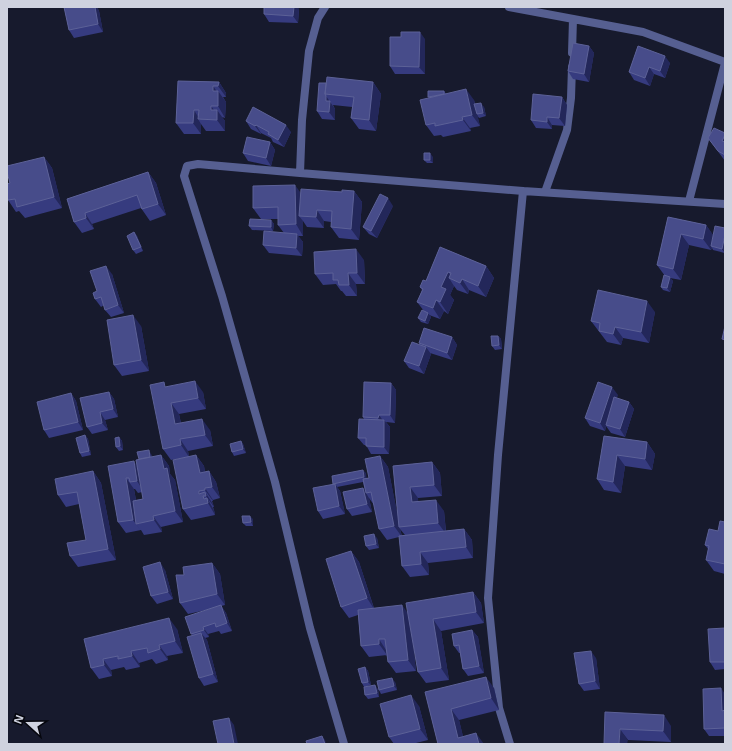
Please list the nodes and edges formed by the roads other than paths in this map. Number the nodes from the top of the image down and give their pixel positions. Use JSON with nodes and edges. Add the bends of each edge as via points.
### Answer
{"nodes":[{"id":1,"x":325,"y":7,"type":"edge"},
{"id":2,"x":509,"y":7,"type":"edge"},
{"id":3,"x":548,"y":11,"type":"edge"},
{"id":4,"x":573,"y":19,"type":"junction"},
{"id":5,"x":725,"y":62,"type":"edge"},
{"id":6,"x":300,"y":173,"type":"junction"},
{"id":7,"x":523,"y":190,"type":"junction"},
{"id":8,"x":545,"y":192,"type":"junction"},
{"id":9,"x":689,"y":201,"type":"junction"},
{"id":10,"x":725,"y":204,"type":"edge"},
{"id":11,"x":344,"y":744,"type":"edge"},
{"id":12,"x":510,"y":744,"type":"edge"}],
"edges":[{"from":1,"to":6,"type":"street","via":[[318,18],[309,52]]},
{"from":2,"to":3,"type":"street"},
{"from":3,"to":4,"type":"street"},
{"from":4,"to":5,"type":"street","via":[[643,32]]},
{"from":4,"to":8,"type":"street","via":[[572,98],[567,130]]},
{"from":5,"to":9,"type":"street"},
{"from":6,"to":7,"type":"street"},
{"from":6,"to":11,"type":"street","via":[[198,164],[187,166],[184,176],[222,296],[273,474],[310,628]]},
{"from":7,"to":8,"type":"street"},
{"from":7,"to":12,"type":"street","via":[[498,456],[488,598],[499,708]]},
{"from":8,"to":9,"type":"street"},
{"from":9,"to":10,"type":"street"}]}
